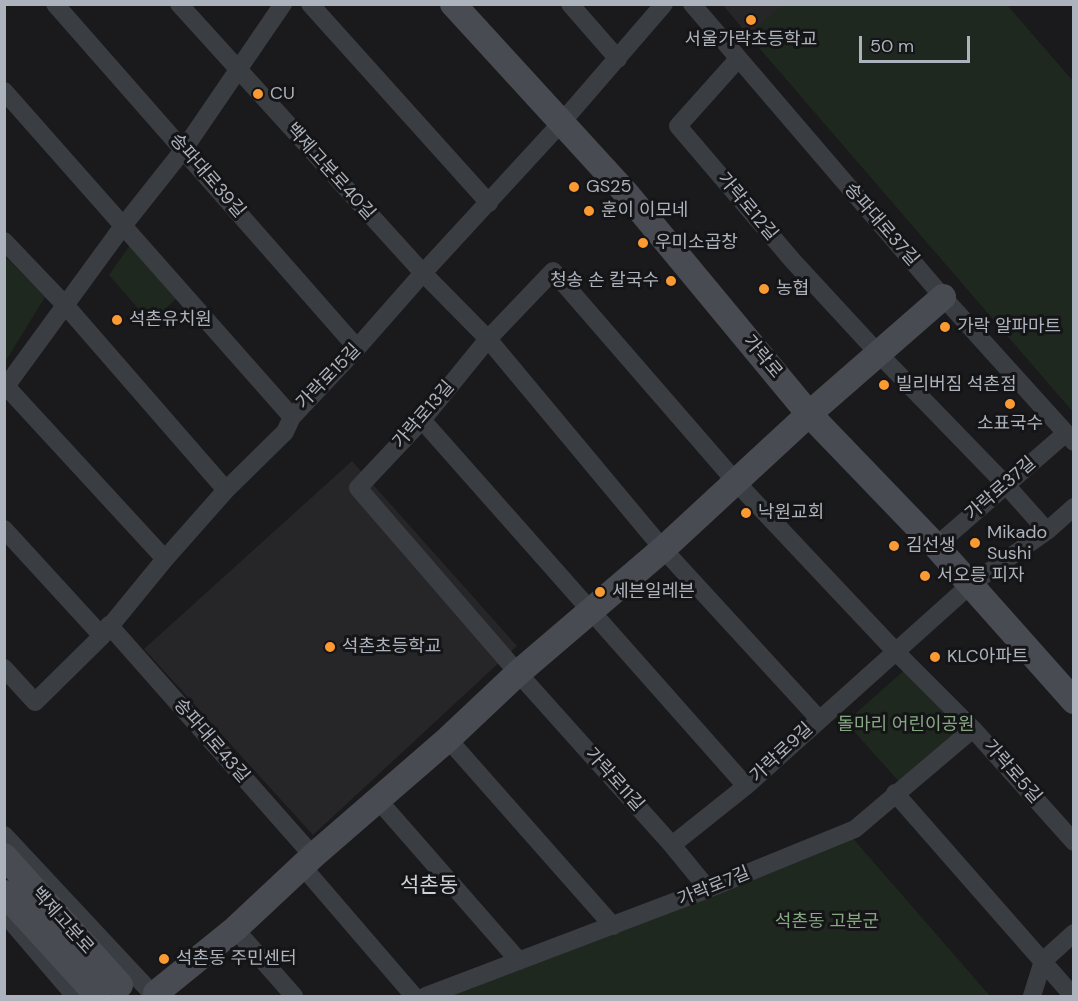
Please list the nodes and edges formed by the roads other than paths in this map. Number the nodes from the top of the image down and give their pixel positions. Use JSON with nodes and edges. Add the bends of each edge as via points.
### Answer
{"nodes":[{"id":1,"x":55,"y":4,"type":"edge"},
{"id":2,"x":179,"y":4,"type":"edge"},
{"id":3,"x":283,"y":4,"type":"edge"},
{"id":4,"x":310,"y":4,"type":"edge"},
{"id":5,"x":453,"y":4,"type":"edge"},
{"id":6,"x":570,"y":4,"type":"edge"},
{"id":7,"x":664,"y":4,"type":"edge"},
{"id":8,"x":692,"y":4,"type":"edge"},
{"id":9,"x":618,"y":59,"type":"junction"},
{"id":10,"x":738,"y":59,"type":"junction"},
{"id":11,"x":238,"y":70,"type":"junction"},
{"id":12,"x":4,"y":91,"type":"edge"},
{"id":13,"x":562,"y":122,"type":"junction"},
{"id":14,"x":184,"y":149,"type":"junction"},
{"id":15,"x":489,"y":203,"type":"junction"},
{"id":16,"x":123,"y":226,"type":"junction"},
{"id":17,"x":4,"y":240,"type":"edge"},
{"id":18,"x":423,"y":273,"type":"junction"},
{"id":19,"x":943,"y":297,"type":"junction"},
{"id":20,"x":66,"y":306,"type":"junction"},
{"id":21,"x":488,"y":339,"type":"junction"},
{"id":22,"x":357,"y":348,"type":"junction"},
{"id":23,"x":878,"y":353,"type":"junction"},
{"id":24,"x":5,"y":386,"type":"edge"},
{"id":25,"x":809,"y":414,"type":"junction"},
{"id":26,"x":292,"y":417,"type":"junction"},
{"id":27,"x":422,"y":420,"type":"junction"},
{"id":28,"x":1070,"y":437,"type":"edge"},
{"id":29,"x":735,"y":482,"type":"junction"},
{"id":30,"x":1006,"y":485,"type":"junction"},
{"id":31,"x":358,"y":488,"type":"joint"},
{"id":32,"x":226,"y":490,"type":"junction"},
{"id":33,"x":1074,"y":507,"type":"edge"},
{"id":34,"x":4,"y":529,"type":"edge"},
{"id":35,"x":1047,"y":531,"type":"junction"},
{"id":36,"x":936,"y":546,"type":"junction"},
{"id":37,"x":663,"y":549,"type":"junction"},
{"id":38,"x":165,"y":559,"type":"junction"},
{"id":39,"x":970,"y":585,"type":"junction"},
{"id":40,"x":592,"y":611,"type":"junction"},
{"id":41,"x":106,"y":631,"type":"junction"},
{"id":42,"x":897,"y":653,"type":"junction"},
{"id":43,"x":4,"y":668,"type":"edge"},
{"id":44,"x":518,"y":673,"type":"junction"},
{"id":45,"x":1074,"y":701,"type":"edge"},
{"id":46,"x":819,"y":718,"type":"junction"},
{"id":47,"x":973,"y":729,"type":"junction"},
{"id":48,"x":448,"y":739,"type":"junction"},
{"id":49,"x":746,"y":786,"type":"junction"},
{"id":50,"x":895,"y":793,"type":"junction"},
{"id":51,"x":379,"y":801,"type":"junction"},
{"id":52,"x":4,"y":835,"type":"edge"},
{"id":53,"x":1074,"y":842,"type":"edge"},
{"id":54,"x":672,"y":845,"type":"junction"},
{"id":55,"x":4,"y":856,"type":"edge"},
{"id":56,"x":308,"y":862,"type":"junction"},
{"id":57,"x":708,"y":889,"type":"junction"},
{"id":58,"x":4,"y":893,"type":"edge"},
{"id":59,"x":6,"y":919,"type":"edge"},
{"id":60,"x":613,"y":926,"type":"junction"},
{"id":61,"x":235,"y":929,"type":"junction"},
{"id":62,"x":1074,"y":933,"type":"edge"},
{"id":63,"x":519,"y":961,"type":"junction"},
{"id":64,"x":1043,"y":961,"type":"junction"},
{"id":65,"x":109,"y":991,"type":"edge"},
{"id":66,"x":155,"y":995,"type":"edge"},
{"id":67,"x":75,"y":996,"type":"edge"},
{"id":68,"x":294,"y":996,"type":"edge"},
{"id":69,"x":414,"y":996,"type":"edge"},
{"id":70,"x":426,"y":996,"type":"edge"},
{"id":71,"x":1032,"y":996,"type":"edge"},
{"id":72,"x":1073,"y":996,"type":"edge"}],
"edges":[{"from":1,"to":14,"type":"street","name":"송파대로39길"},
{"from":2,"to":11,"type":"street","name":"백제고분로40길"},
{"from":3,"to":11,"type":"street"},
{"from":4,"to":15,"type":"street"},
{"from":5,"to":13,"type":"street","name":"가락로"},
{"from":6,"to":9,"type":"street"},
{"from":7,"to":9,"type":"street"},
{"from":8,"to":10,"type":"street","name":"송파대로37길"},
{"from":9,"to":13,"type":"street"},
{"from":10,"to":19,"type":"street","name":"송파대로37길"},
{"from":10,"to":23,"type":"street","name":"가락로12길","via":[[678,126]]},
{"from":11,"to":14,"type":"street"},
{"from":11,"to":18,"type":"street","name":"백제고분로40길"},
{"from":12,"to":16,"type":"street"},
{"from":13,"to":15,"type":"street","name":"가락로15길"},
{"from":13,"to":25,"type":"street","name":"가락로","via":[[626,193]]},
{"from":14,"to":16,"type":"street"},
{"from":14,"to":22,"type":"street","name":"송파대로39길"},
{"from":15,"to":18,"type":"street","name":"가락로15길"},
{"from":16,"to":20,"type":"street"},
{"from":16,"to":26,"type":"street"},
{"from":17,"to":20,"type":"street"},
{"from":18,"to":21,"type":"street"},
{"from":18,"to":22,"type":"street","name":"가락로15길"},
{"from":19,"to":23,"type":"street"},
{"from":19,"to":28,"type":"street","name":"송파대로37길"},
{"from":20,"to":24,"type":"street"},
{"from":20,"to":32,"type":"street"},
{"from":21,"to":27,"type":"street","name":"가락로13길"},
{"from":21,"to":29,"type":"street","name":"가락로13길","via":[[553,271]]},
{"from":21,"to":37,"type":"street"},
{"from":22,"to":26,"type":"street","name":"가락로15길"},
{"from":23,"to":25,"type":"street"},
{"from":23,"to":30,"type":"street","name":"가락로12길"},
{"from":24,"to":38,"type":"street"},
{"from":25,"to":29,"type":"street"},
{"from":25,"to":36,"type":"street","name":"가락로"},
{"from":26,"to":32,"type":"street","name":"가락로15길","via":[[285,432]]},
{"from":27,"to":31,"type":"street","name":"가락로13길"},
{"from":27,"to":40,"type":"street"},
{"from":28,"to":30,"type":"street","name":"가락로37길"},
{"from":29,"to":37,"type":"street"},
{"from":29,"to":42,"type":"street"},
{"from":30,"to":35,"type":"street","name":"가락로12길"},
{"from":30,"to":36,"type":"street","name":"가락로37길"},
{"from":31,"to":44,"type":"street","name":"가락로11길"},
{"from":32,"to":38,"type":"street","name":"가락로15길"},
{"from":33,"to":35,"type":"street"},
{"from":34,"to":41,"type":"street","name":"송파대로43길"},
{"from":35,"to":39,"type":"street"},
{"from":36,"to":39,"type":"street","name":"가락로"},
{"from":37,"to":40,"type":"street"},
{"from":37,"to":46,"type":"street"},
{"from":38,"to":41,"type":"street","name":"가락로15길"},
{"from":39,"to":42,"type":"street","name":"가락로9길"},
{"from":39,"to":45,"type":"street","name":"가락로"},
{"from":40,"to":44,"type":"street"},
{"from":40,"to":49,"type":"street"},
{"from":41,"to":43,"type":"street","via":[[35,702]]},
{"from":41,"to":56,"type":"street","name":"송파대로43길"},
{"from":42,"to":46,"type":"street","name":"가락로9길"},
{"from":42,"to":47,"type":"street","name":"가락로5길"},
{"from":44,"to":48,"type":"street"},
{"from":44,"to":54,"type":"street","name":"가락로11길"},
{"from":46,"to":49,"type":"street","name":"가락로9길"},
{"from":47,"to":50,"type":"street","name":"가락로7길"},
{"from":47,"to":53,"type":"street","name":"가락로5길"},
{"from":48,"to":51,"type":"street"},
{"from":48,"to":60,"type":"street"},
{"from":49,"to":54,"type":"street","name":"가락로9길"},
{"from":50,"to":57,"type":"street","name":"가락로7길","via":[[855,829]]},
{"from":50,"to":64,"type":"street"},
{"from":51,"to":56,"type":"street"},
{"from":51,"to":63,"type":"street"},
{"from":52,"to":66,"type":"street"},
{"from":54,"to":57,"type":"street","name":"가락로11길"},
{"from":55,"to":65,"type":"street","name":"백제고분로"},
{"from":56,"to":61,"type":"street"},
{"from":56,"to":69,"type":"street"},
{"from":57,"to":60,"type":"street","name":"가락로7길"},
{"from":58,"to":65,"type":"street","name":"백제고분로"},
{"from":59,"to":67,"type":"street"},
{"from":60,"to":63,"type":"street","name":"가락로7길"},
{"from":61,"to":66,"type":"street"},
{"from":61,"to":68,"type":"street"},
{"from":62,"to":64,"type":"street"},
{"from":63,"to":70,"type":"street","name":"가락로7길"},
{"from":64,"to":71,"type":"street"},
{"from":64,"to":72,"type":"street"}]}
